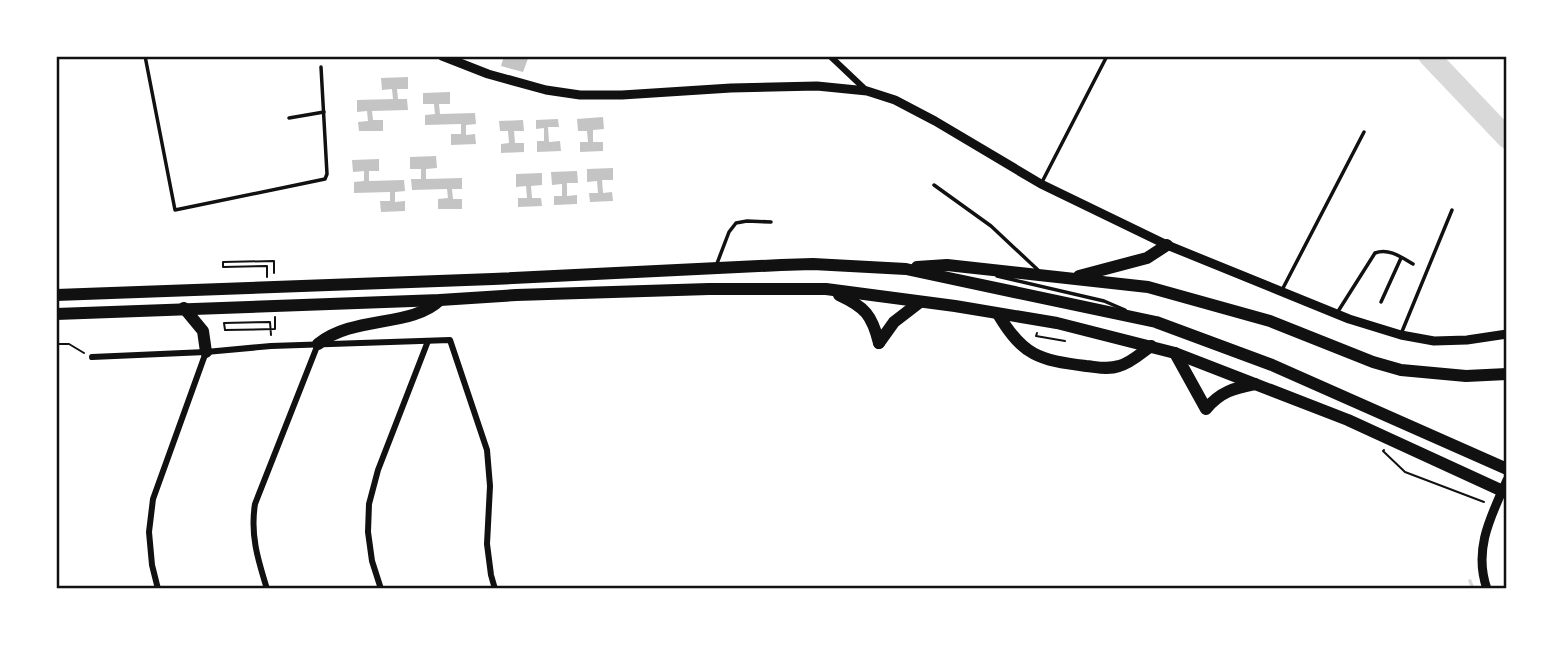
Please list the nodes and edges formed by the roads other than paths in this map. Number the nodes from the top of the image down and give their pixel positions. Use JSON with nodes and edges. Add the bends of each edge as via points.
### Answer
{"nodes":[{"id":1,"x":145,"y":56,"type":"edge"},
{"id":2,"x":442,"y":56,"type":"edge"},
{"id":3,"x":830,"y":56,"type":"edge"},
{"id":4,"x":1107,"y":56,"type":"edge"},
{"id":5,"x":321,"y":67,"type":"dead end"},
{"id":6,"x":867,"y":90,"type":"junction"},
{"id":7,"x":324,"y":112,"type":"junction"},
{"id":8,"x":289,"y":118,"type":"dead end"},
{"id":9,"x":1364,"y":132,"type":"dead end"},
{"id":10,"x":1041,"y":184,"type":"junction"},
{"id":11,"x":934,"y":185,"type":"dead end"},
{"id":12,"x":1452,"y":210,"type":"dead end"},
{"id":13,"x":771,"y":222,"type":"dead end"},
{"id":14,"x":1167,"y":245,"type":"junction"},
{"id":15,"x":1401,"y":258,"type":"junction"},
{"id":16,"x":1413,"y":264,"type":"dead end"},
{"id":17,"x":947,"y":265,"type":"junction"},
{"id":18,"x":715,"y":267,"type":"junction"},
{"id":19,"x":906,"y":269,"type":"junction"},
{"id":20,"x":1043,"y":274,"type":"junction"},
{"id":21,"x":1074,"y":277,"type":"junction"},
{"id":22,"x":826,"y":289,"type":"junction"},
{"id":23,"x":1281,"y":292,"type":"junction"},
{"id":24,"x":56,"y":295,"type":"edge"},
{"id":25,"x":440,"y":300,"type":"junction"},
{"id":26,"x":920,"y":302,"type":"junction"},
{"id":27,"x":1381,"y":302,"type":"dead end"},
{"id":28,"x":184,"y":308,"type":"junction"},
{"id":29,"x":56,"y":314,"type":"edge"},
{"id":30,"x":999,"y":314,"type":"junction"},
{"id":31,"x":1336,"y":314,"type":"junction"},
{"id":32,"x":1156,"y":322,"type":"junction"},
{"id":33,"x":1507,"y":334,"type":"edge"},
{"id":34,"x":1401,"y":335,"type":"junction"},
{"id":35,"x":428,"y":341,"type":"junction"},
{"id":36,"x":318,"y":344,"type":"junction"},
{"id":37,"x":1151,"y":346,"type":"junction"},
{"id":38,"x":206,"y":352,"type":"junction"},
{"id":39,"x":1175,"y":353,"type":"junction"},
{"id":40,"x":92,"y":357,"type":"road end"},
{"id":41,"x":1507,"y":374,"type":"edge"},
{"id":42,"x":1256,"y":384,"type":"junction"},
{"id":43,"x":1507,"y":469,"type":"edge"},
{"id":44,"x":1507,"y":480,"type":"edge"},
{"id":45,"x":1507,"y":493,"type":"edge"},
{"id":46,"x":159,"y":589,"type":"edge"},
{"id":47,"x":267,"y":589,"type":"edge"},
{"id":48,"x":381,"y":589,"type":"edge"},
{"id":49,"x":495,"y":589,"type":"edge"},
{"id":50,"x":1488,"y":589,"type":"edge"}],
"edges":[{"from":1,"to":7,"type":"lane","via":[[175,210],[326,177]]},
{"from":2,"to":6,"type":"main road","via":[[488,74],[580,95],[817,86]]},
{"from":3,"to":6,"type":"street"},
{"from":4,"to":10,"type":"lane"},
{"from":5,"to":7,"type":"lane"},
{"from":6,"to":10,"type":"main road","via":[[935,121]]},
{"from":7,"to":8,"type":"lane"},
{"from":9,"to":23,"type":"lane"},
{"from":10,"to":14,"type":"main road"},
{"from":11,"to":20,"type":"lane","via":[[992,226]]},
{"from":12,"to":34,"type":"lane"},
{"from":13,"to":18,"type":"lane","via":[[736,223]]},
{"from":14,"to":21,"type":"highway","via":[[1147,258]]},
{"from":14,"to":23,"type":"main road"},
{"from":15,"to":16,"type":"lane"},
{"from":15,"to":27,"type":"lane"},
{"from":15,"to":31,"type":"lane","via":[[1375,253]]},
{"from":17,"to":19,"type":"highway"},
{"from":17,"to":20,"type":"highway"},
{"from":17,"to":32,"type":"lane","via":[[1104,301]]},
{"from":18,"to":19,"type":"highway","via":[[813,264]]},
{"from":18,"to":24,"type":"highway"},
{"from":19,"to":32,"type":"highway"},
{"from":20,"to":21,"type":"highway"},
{"from":21,"to":41,"type":"highway","via":[[1148,287],[1229,309],[1401,370],[1466,376]]},
{"from":22,"to":25,"type":"highway"},
{"from":22,"to":26,"type":"highway"},
{"from":22,"to":26,"type":"highway","via":[[864,309],[879,343],[894,322]]},
{"from":23,"to":31,"type":"main road"},
{"from":25,"to":28,"type":"highway"},
{"from":25,"to":36,"type":"highway","via":[[427,311],[344,328]]},
{"from":26,"to":30,"type":"highway"},
{"from":28,"to":29,"type":"highway"},
{"from":28,"to":38,"type":"highway","via":[[203,331]]},
{"from":30,"to":37,"type":"highway"},
{"from":30,"to":37,"type":"highway","via":[[1020,345],[1039,357],[1066,363],[1119,366]]},
{"from":31,"to":34,"type":"main road"},
{"from":32,"to":43,"type":"highway","via":[[1272,365]]},
{"from":33,"to":34,"type":"main road","via":[[1434,341]]},
{"from":35,"to":36,"type":"street"},
{"from":35,"to":48,"type":"street","via":[[369,504],[368,533]]},
{"from":35,"to":49,"type":"street","via":[[450,340],[487,450],[487,544]]},
{"from":36,"to":38,"type":"street"},
{"from":36,"to":47,"type":"street","via":[[255,504],[251,524]]},
{"from":37,"to":39,"type":"highway"},
{"from":38,"to":40,"type":"street"},
{"from":38,"to":46,"type":"street","via":[[153,499],[149,533]]},
{"from":39,"to":42,"type":"highway"},
{"from":39,"to":42,"type":"highway","via":[[1206,409],[1222,393]]},
{"from":42,"to":45,"type":"highway","via":[[1348,420]]},
{"from":44,"to":50,"type":"main road","via":[[1481,546],[1482,575]]}]}
